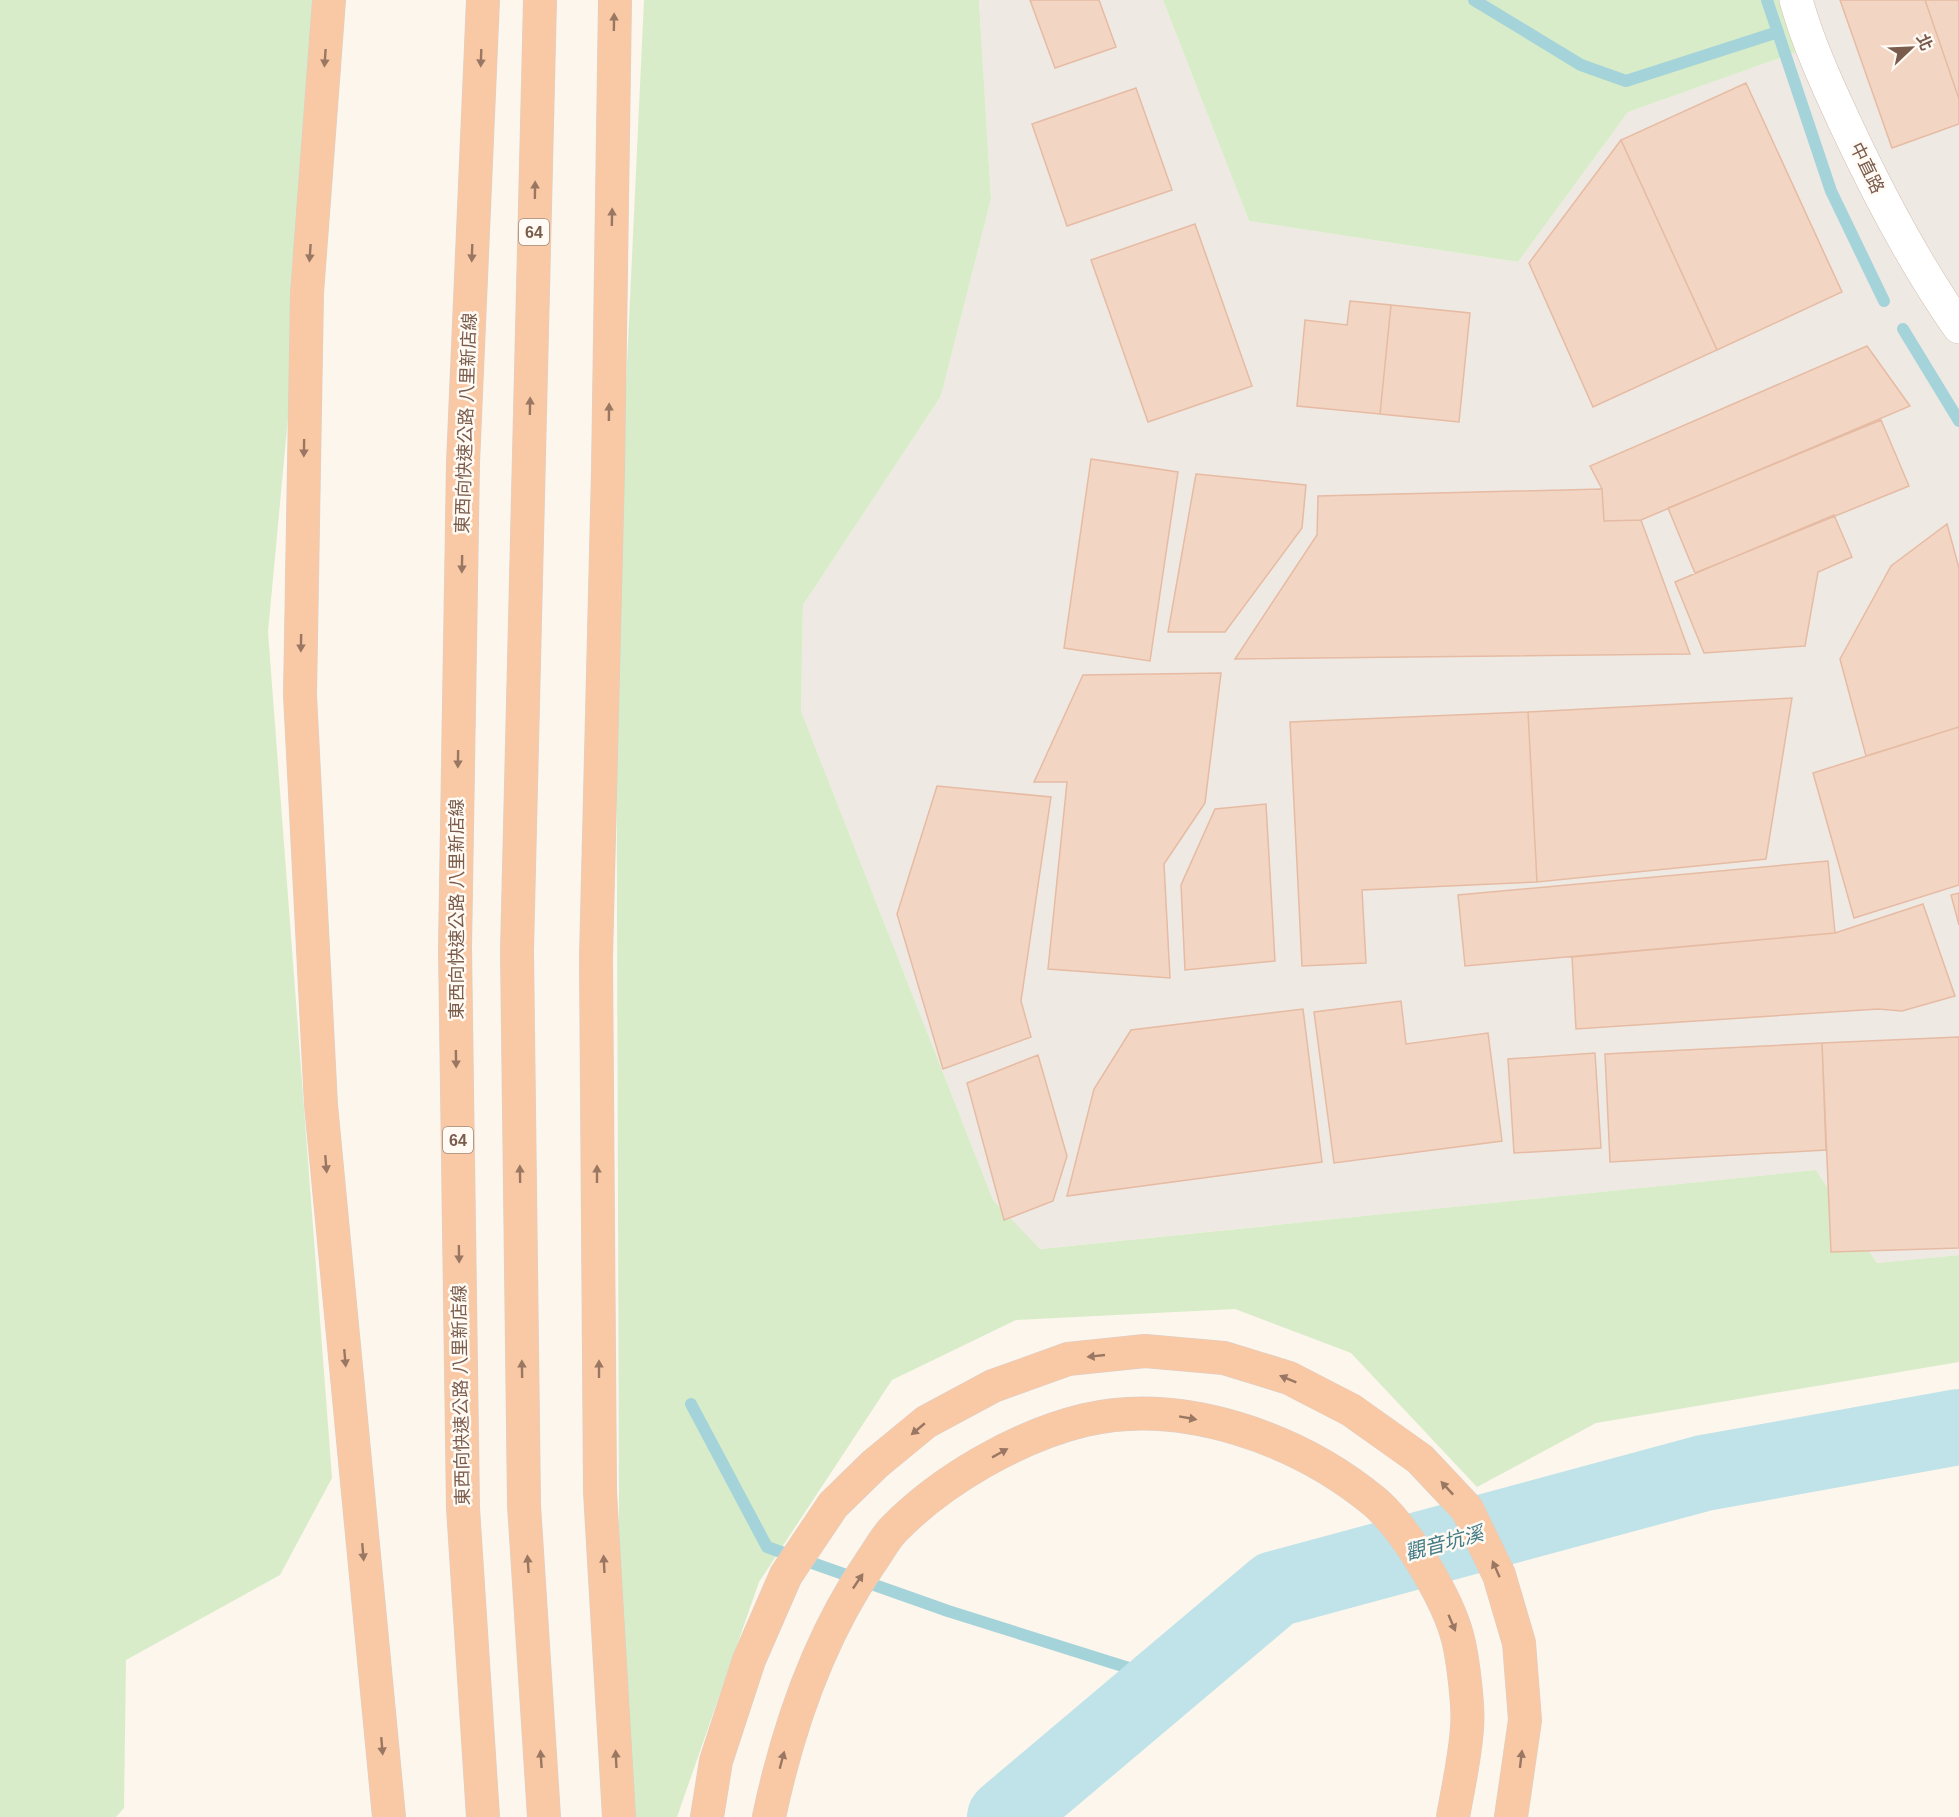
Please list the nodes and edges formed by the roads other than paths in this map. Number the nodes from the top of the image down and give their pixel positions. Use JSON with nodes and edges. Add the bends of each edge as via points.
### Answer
{"nodes":[{"id":1,"x":329,"y":0,"type":"edge"},
{"id":2,"x":483,"y":0,"type":"edge"},
{"id":3,"x":540,"y":0,"type":"edge"},
{"id":4,"x":615,"y":0,"type":"edge"},
{"id":5,"x":1796,"y":0,"type":"edge"},
{"id":6,"x":1959,"y":327,"type":"edge"},
{"id":7,"x":389,"y":1817,"type":"edge"},
{"id":8,"x":483,"y":1817,"type":"edge"},
{"id":9,"x":544,"y":1817,"type":"edge"},
{"id":10,"x":619,"y":1817,"type":"edge"},
{"id":11,"x":707,"y":1817,"type":"edge"},
{"id":12,"x":769,"y":1817,"type":"edge"},
{"id":13,"x":1453,"y":1817,"type":"edge"},
{"id":14,"x":1511,"y":1817,"type":"edge"}],
"edges":[{"from":1,"to":7,"type":"highway","one_way":true,"via":[[307,293],[300,695],[321,1106]]},
{"from":2,"to":8,"type":"highway","name":"東西向快速公路 八里新店線","number":"64","one_way":true,"via":[[464,463],[455,972],[463,1508]]},
{"from":9,"to":3,"type":"highway","number":"64","one_way":true,"via":[[524,1505],[517,951]]},
{"from":10,"to":4,"type":"highway","one_way":true,"via":[[599,1468],[596,958]]},
{"from":5,"to":6,"type":"street","name":"中直路","via":[[1807,40],[1876,190]]},
{"from":14,"to":11,"type":"highway","one_way":true,"via":[[1526,1720],[1519,1643],[1499,1575],[1467,1509],[1420,1459],[1351,1410],[1289,1378],[1224,1358],[1145,1351],[1068,1359],[993,1386],[926,1422],[833,1505],[786,1575],[749,1659],[716,1761]]},
{"from":12,"to":13,"type":"highway","one_way":true,"via":[[782,1756],[815,1663],[845,1600],[893,1530],[948,1482],[1013,1446],[1085,1420],[1162,1413],[1236,1426],[1310,1459],[1376,1503],[1427,1566],[1458,1638],[1468,1726]]}]}
